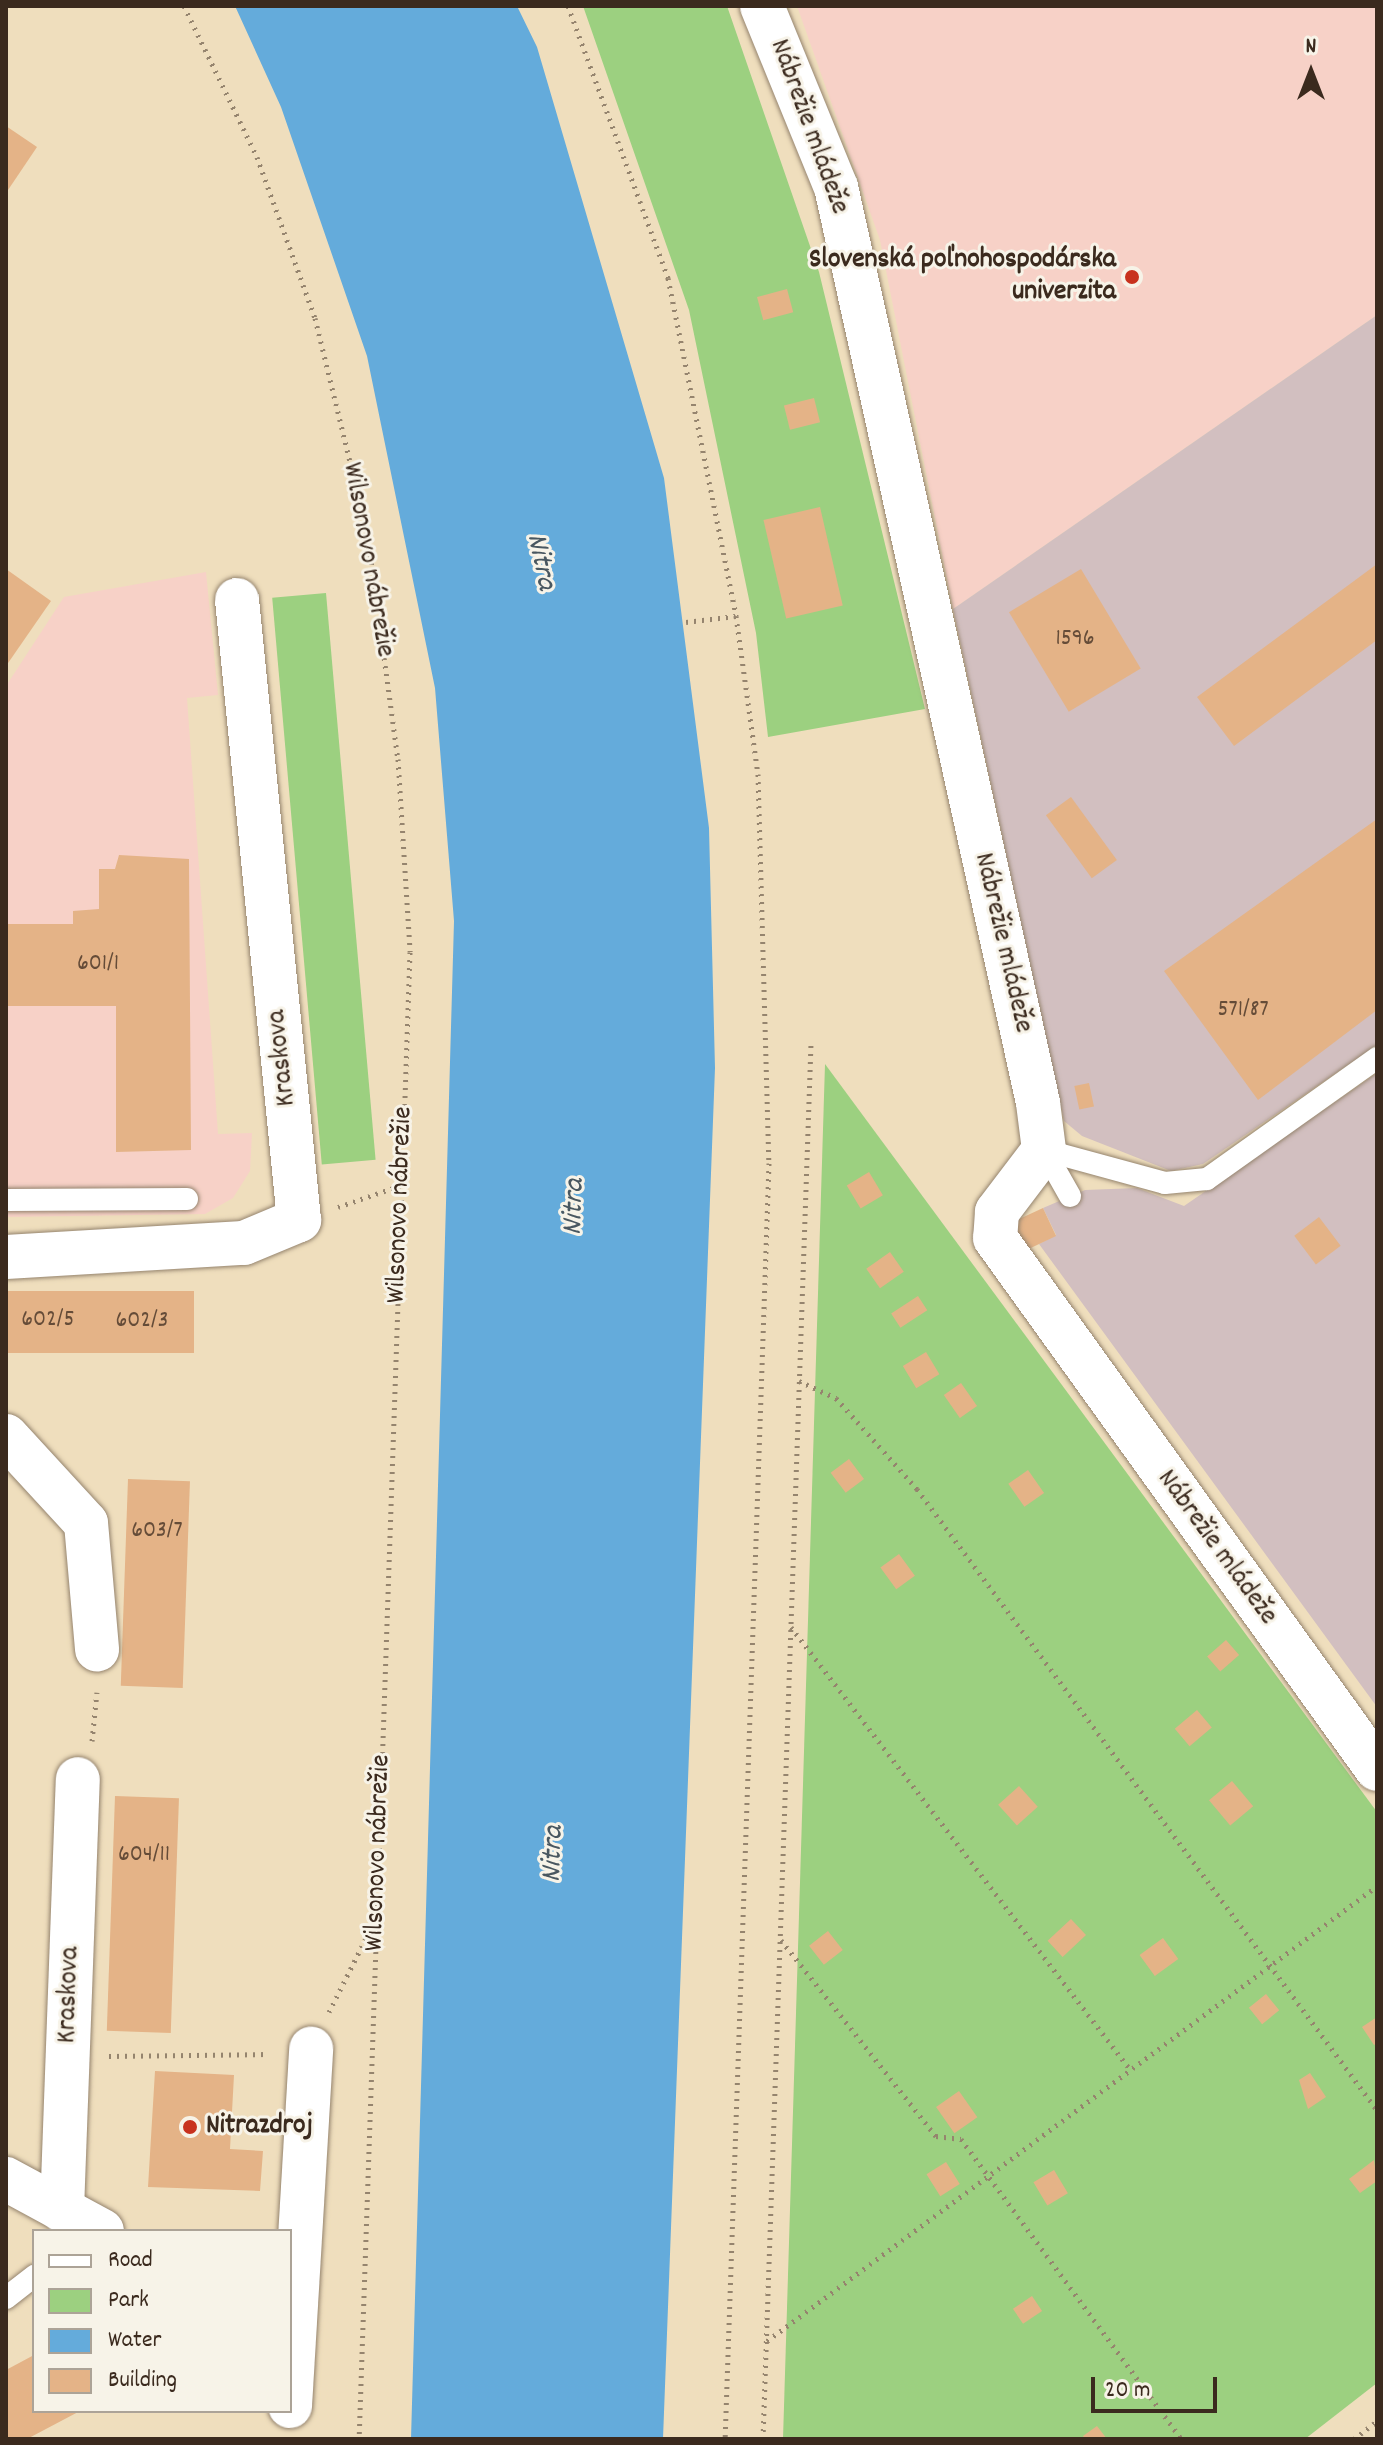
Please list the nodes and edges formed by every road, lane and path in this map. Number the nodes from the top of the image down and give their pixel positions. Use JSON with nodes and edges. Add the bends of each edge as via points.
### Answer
{"nodes":[{"id":1,"x":184,"y":6,"type":"edge"},
{"id":2,"x":568,"y":6,"type":"edge"},
{"id":3,"x":762,"y":6,"type":"edge"},
{"id":4,"x":237,"y":600,"type":"dead end"},
{"id":5,"x":736,"y":616,"type":"junction"},
{"id":6,"x":686,"y":622,"type":"dead end"},
{"id":7,"x":811,"y":1044,"type":"dead end"},
{"id":8,"x":1377,"y":1058,"type":"edge"},
{"id":9,"x":1044,"y":1150,"type":"junction"},
{"id":10,"x":402,"y":1185,"type":"junction"},
{"id":11,"x":1070,"y":1196,"type":"dead end"},
{"id":12,"x":187,"y":1199,"type":"dead end"},
{"id":13,"x":6,"y":1200,"type":"edge"},
{"id":14,"x":299,"y":1220,"type":"junction"},
{"id":15,"x":6,"y":1257,"type":"edge"},
{"id":16,"x":799,"y":1381,"type":"junction"},
{"id":17,"x":6,"y":1436,"type":"edge"},
{"id":18,"x":791,"y":1626,"type":"junction"},
{"id":19,"x":97,"y":1650,"type":"joint"},
{"id":20,"x":1377,"y":1769,"type":"edge"},
{"id":21,"x":78,"y":1779,"type":"joint"},
{"id":22,"x":1377,"y":1886,"type":"edge"},
{"id":23,"x":376,"y":1917,"type":"junction"},
{"id":24,"x":780,"y":1939,"type":"junction"},
{"id":25,"x":1270,"y":1967,"type":"junction"},
{"id":26,"x":311,"y":2049,"type":"junction"},
{"id":27,"x":68,"y":2055,"type":"junction"},
{"id":28,"x":1129,"y":2068,"type":"junction"},
{"id":29,"x":1377,"y":2110,"type":"edge"},
{"id":30,"x":985,"y":2172,"type":"junction"},
{"id":31,"x":6,"y":2179,"type":"edge"},
{"id":32,"x":76,"y":2222,"type":"edge"},
{"id":33,"x":32,"y":2278,"type":"edge"},
{"id":34,"x":6,"y":2298,"type":"edge"},
{"id":35,"x":292,"y":2319,"type":"edge"},
{"id":36,"x":766,"y":2341,"type":"junction"},
{"id":37,"x":290,"y":2413,"type":"edge"},
{"id":38,"x":1377,"y":2421,"type":"edge"},
{"id":39,"x":289,"y":2439,"type":"edge"},
{"id":40,"x":359,"y":2439,"type":"edge"},
{"id":41,"x":725,"y":2439,"type":"edge"},
{"id":42,"x":763,"y":2439,"type":"edge"},
{"id":43,"x":1181,"y":2439,"type":"edge"},
{"id":44,"x":1354,"y":2439,"type":"edge"}],
"edges":[{"from":1,"to":10,"type":"path","name":"Wilsonovo nábrežie","via":[[257,157],[315,318],[367,531],[398,759],[410,952]]},
{"from":2,"to":5,"type":"path","via":[[668,278]]},
{"from":3,"to":9,"type":"street","name":"Nábrežie mládeže","via":[[836,187]]},
{"from":4,"to":14,"type":"street","name":"Kraskova"},
{"from":5,"to":6,"type":"path"},
{"from":5,"to":41,"type":"path","via":[[758,774],[769,1163]]},
{"from":7,"to":16,"type":"path"},
{"from":8,"to":9,"type":"lane","via":[[1207,1179],[1165,1183]]},
{"from":9,"to":11,"type":"lane"},
{"from":9,"to":20,"type":"street","name":"Nábrežie mládeže","via":[[997,1212],[995,1238]]},
{"from":10,"to":14,"type":"path"},
{"from":10,"to":23,"type":"path","name":"Wilsonovo nábrežie"},
{"from":12,"to":13,"type":"lane"},
{"from":14,"to":15,"type":"street","via":[[244,1243]]},
{"from":16,"to":18,"type":"path"},
{"from":16,"to":25,"type":"path","via":[[836,1398],[917,1489]]},
{"from":17,"to":19,"type":"street","via":[[86,1523]]},
{"from":18,"to":24,"type":"path"},
{"from":18,"to":28,"type":"path"},
{"from":19,"to":21,"type":"path","via":[[96,1731]]},
{"from":21,"to":27,"type":"street","name":"Kraskova"},
{"from":22,"to":25,"type":"path"},
{"from":23,"to":26,"type":"path"},
{"from":23,"to":40,"type":"path","name":"Wilsonovo nábrežie"},
{"from":24,"to":30,"type":"path","via":[[936,2136],[961,2139]]},
{"from":24,"to":36,"type":"path"},
{"from":25,"to":28,"type":"path"},
{"from":25,"to":29,"type":"path"},
{"from":26,"to":27,"type":"path"},
{"from":26,"to":35,"type":"street"},
{"from":27,"to":32,"type":"street","name":"Kraskova"},
{"from":28,"to":30,"type":"path"},
{"from":30,"to":36,"type":"path"},
{"from":30,"to":43,"type":"path"},
{"from":31,"to":32,"type":"street"},
{"from":33,"to":34,"type":"lane"},
{"from":36,"to":42,"type":"path"},
{"from":37,"to":39,"type":"street"},
{"from":38,"to":44,"type":"path"}]}
